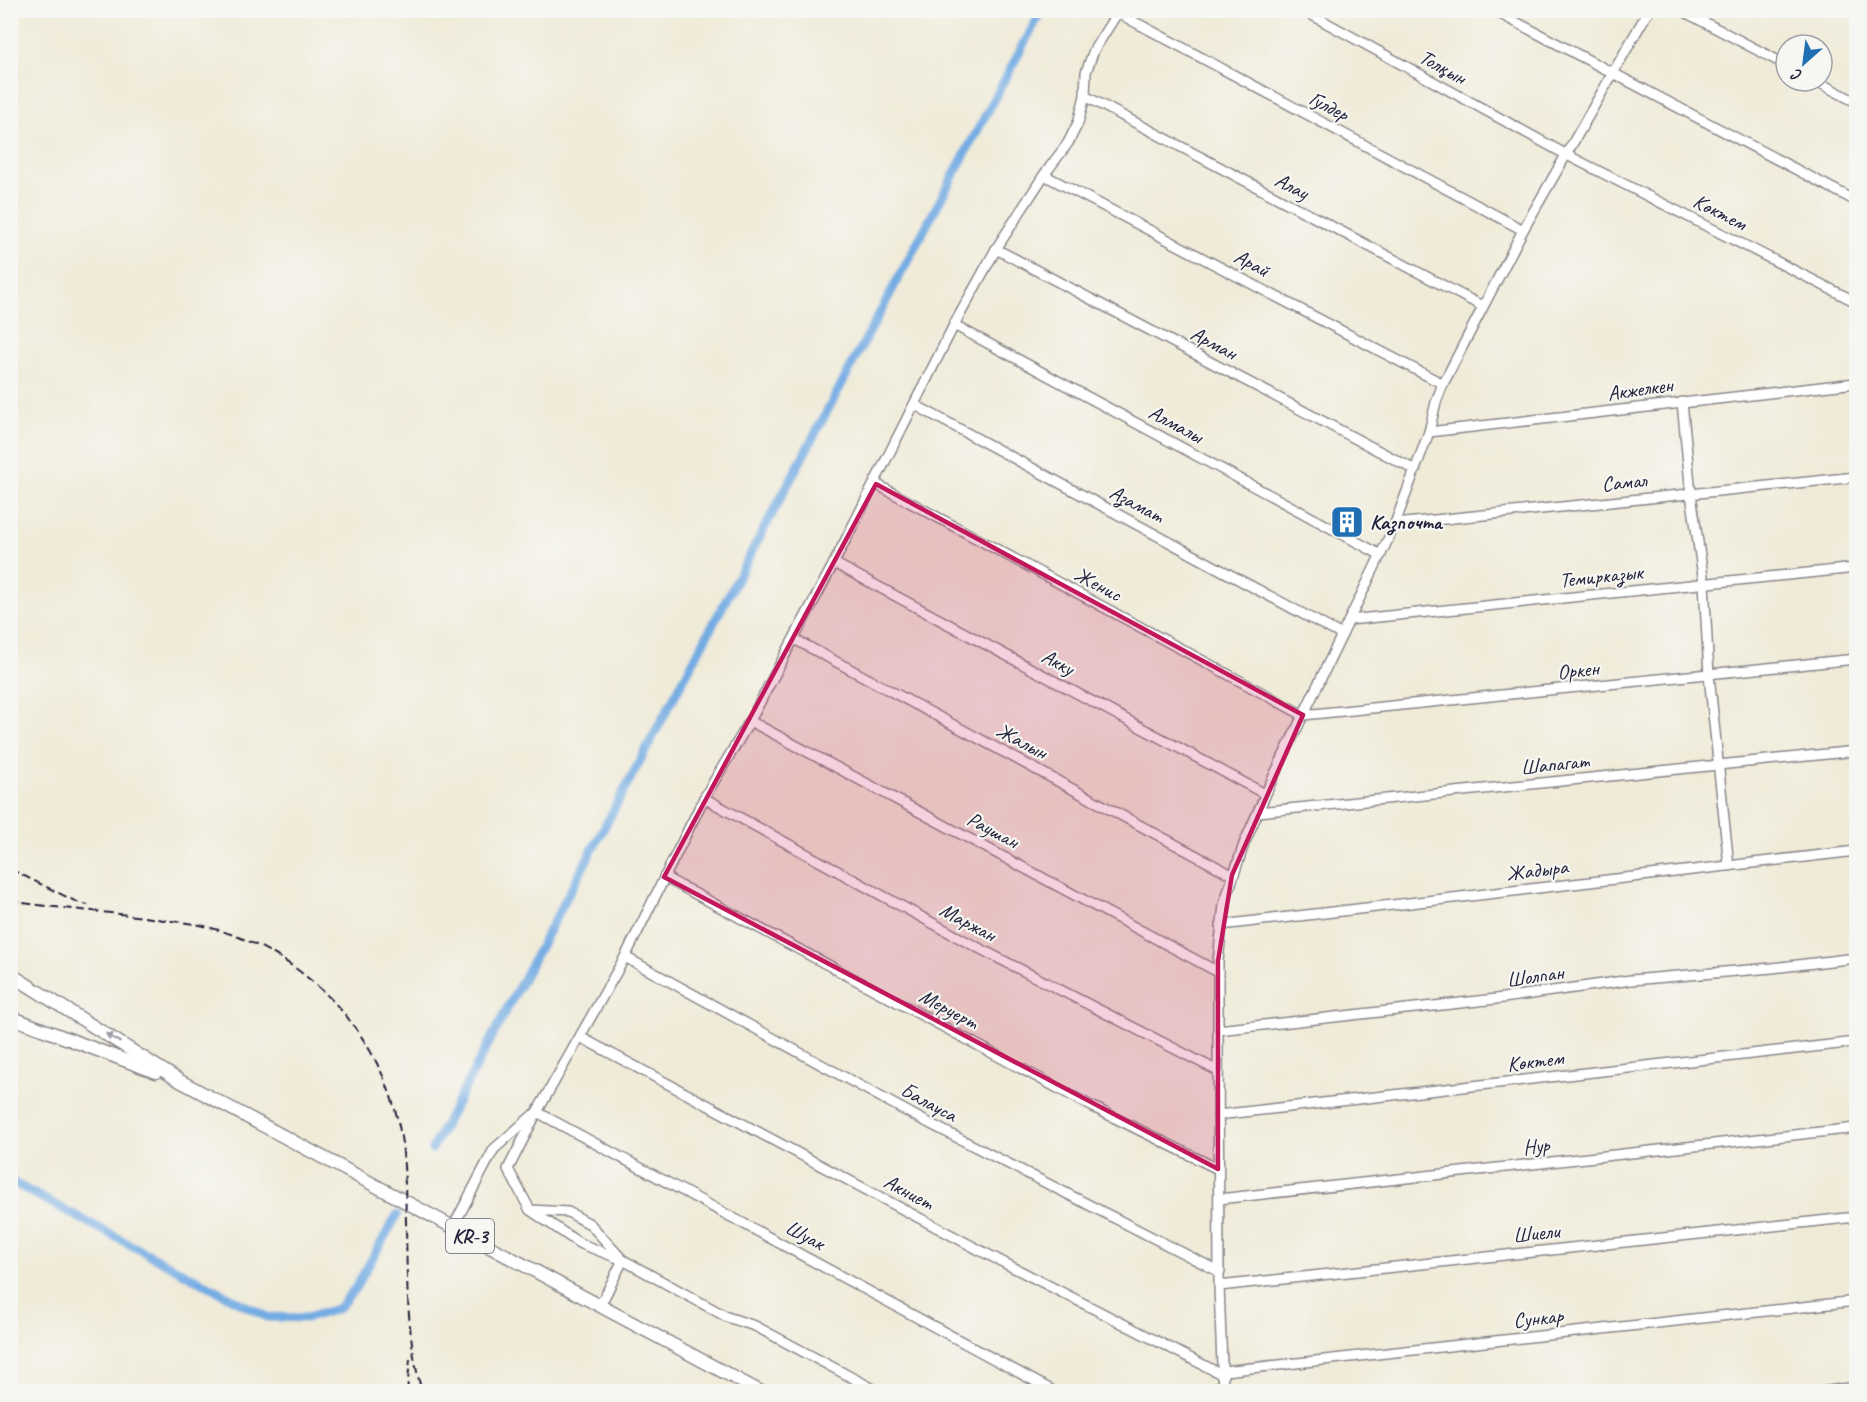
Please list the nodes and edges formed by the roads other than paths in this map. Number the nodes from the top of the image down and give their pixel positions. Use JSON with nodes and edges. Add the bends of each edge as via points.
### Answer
{"nodes":[{"id":1,"x":1303,"y":10,"type":"edge"},
{"id":2,"x":1493,"y":10,"type":"edge"},
{"id":3,"x":1649,"y":10,"type":"edge"},
{"id":4,"x":1681,"y":10,"type":"edge"},
{"id":5,"x":1118,"y":12,"type":"edge"},
{"id":6,"x":1774,"y":59,"type":"edge"},
{"id":7,"x":1613,"y":75,"type":"junction"},
{"id":8,"x":1834,"y":90,"type":"edge"},
{"id":9,"x":1085,"y":96,"type":"junction"},
{"id":10,"x":1857,"y":102,"type":"edge"},
{"id":11,"x":1567,"y":155,"type":"junction"},
{"id":12,"x":1044,"y":175,"type":"junction"},
{"id":13,"x":1857,"y":201,"type":"edge"},
{"id":14,"x":1523,"y":230,"type":"junction"},
{"id":15,"x":996,"y":249,"type":"junction"},
{"id":16,"x":1857,"y":302,"type":"edge"},
{"id":17,"x":1482,"y":306,"type":"junction"},
{"id":18,"x":954,"y":325,"type":"junction"},
{"id":19,"x":1857,"y":383,"type":"edge"},
{"id":20,"x":1443,"y":384,"type":"junction"},
{"id":21,"x":1682,"y":402,"type":"junction"},
{"id":22,"x":915,"y":405,"type":"junction"},
{"id":23,"x":1429,"y":432,"type":"junction"},
{"id":24,"x":1415,"y":470,"type":"junction"},
{"id":25,"x":1857,"y":477,"type":"edge"},
{"id":26,"x":876,"y":484,"type":"junction"},
{"id":27,"x":1691,"y":494,"type":"junction"},
{"id":28,"x":1395,"y":524,"type":"junction"},
{"id":29,"x":1381,"y":555,"type":"junction"},
{"id":30,"x":834,"y":563,"type":"junction"},
{"id":31,"x":1857,"y":568,"type":"edge"},
{"id":32,"x":1704,"y":583,"type":"junction"},
{"id":33,"x":1349,"y":620,"type":"junction"},
{"id":34,"x":1342,"y":635,"type":"junction"},
{"id":35,"x":794,"y":639,"type":"junction"},
{"id":36,"x":1857,"y":659,"type":"edge"},
{"id":37,"x":1709,"y":675,"type":"junction"},
{"id":38,"x":1303,"y":715,"type":"junction"},
{"id":39,"x":750,"y":721,"type":"junction"},
{"id":40,"x":1857,"y":751,"type":"edge"},
{"id":41,"x":1718,"y":765,"type":"junction"},
{"id":42,"x":1265,"y":794,"type":"junction"},
{"id":43,"x":704,"y":798,"type":"junction"},
{"id":44,"x":1258,"y":812,"type":"junction"},
{"id":45,"x":1857,"y":851,"type":"edge"},
{"id":46,"x":1729,"y":866,"type":"junction"},
{"id":47,"x":1232,"y":875,"type":"junction"},
{"id":48,"x":664,"y":877,"type":"junction"},
{"id":49,"x":1221,"y":925,"type":"junction"},
{"id":50,"x":626,"y":957,"type":"junction"},
{"id":51,"x":1857,"y":958,"type":"edge"},
{"id":52,"x":1218,"y":972,"type":"junction"},
{"id":53,"x":10,"y":974,"type":"edge"},
{"id":54,"x":10,"y":1017,"type":"edge"},
{"id":55,"x":1218,"y":1030,"type":"junction"},
{"id":56,"x":580,"y":1037,"type":"junction"},
{"id":57,"x":1857,"y":1042,"type":"edge"},
{"id":58,"x":1218,"y":1071,"type":"junction"},
{"id":59,"x":180,"y":1081,"type":"junction"},
{"id":60,"x":537,"y":1112,"type":"junction"},
{"id":61,"x":1218,"y":1115,"type":"junction"},
{"id":62,"x":1857,"y":1128,"type":"edge"},
{"id":63,"x":1218,"y":1169,"type":"junction"},
{"id":64,"x":1219,"y":1198,"type":"junction"},
{"id":65,"x":530,"y":1210,"type":"junction"},
{"id":66,"x":1857,"y":1217,"type":"edge"},
{"id":67,"x":453,"y":1227,"type":"junction"},
{"id":68,"x":623,"y":1260,"type":"junction"},
{"id":69,"x":1220,"y":1272,"type":"junction"},
{"id":70,"x":1219,"y":1286,"type":"junction"},
{"id":71,"x":1857,"y":1301,"type":"edge"},
{"id":72,"x":600,"y":1306,"type":"junction"},
{"id":73,"x":1223,"y":1373,"type":"junction"},
{"id":74,"x":1857,"y":1388,"type":"edge"},
{"id":75,"x":761,"y":1392,"type":"edge"},
{"id":76,"x":879,"y":1392,"type":"edge"},
{"id":77,"x":1055,"y":1392,"type":"edge"},
{"id":78,"x":1223,"y":1392,"type":"edge"},
{"id":79,"x":1821,"y":1392,"type":"edge"}],
"edges":[{"from":1,"to":11,"type":"street","name":"Толқын"},
{"from":2,"to":7,"type":"street"},
{"from":3,"to":7,"type":"street"},
{"from":4,"to":6,"type":"street"},
{"from":5,"to":9,"type":"street","via":[[1091,57]]},
{"from":5,"to":14,"type":"street","name":"Гулдер"},
{"from":7,"to":11,"type":"street"},
{"from":7,"to":13,"type":"street"},
{"from":8,"to":10,"type":"street"},
{"from":9,"to":12,"type":"street","via":[[1068,143]]},
{"from":9,"to":17,"type":"street","name":"Алау"},
{"from":11,"to":14,"type":"street"},
{"from":11,"to":16,"type":"street","name":"Көктем"},
{"from":12,"to":15,"type":"street"},
{"from":12,"to":20,"type":"street","name":"Арай"},
{"from":14,"to":17,"type":"street"},
{"from":15,"to":18,"type":"street"},
{"from":15,"to":24,"type":"street","name":"Арман"},
{"from":17,"to":20,"type":"street"},
{"from":18,"to":22,"type":"street"},
{"from":18,"to":29,"type":"street","name":"Алмалы"},
{"from":19,"to":21,"type":"street","name":"Акжелкен"},
{"from":20,"to":23,"type":"street"},
{"from":21,"to":23,"type":"street","name":"Акжелкен"},
{"from":21,"to":27,"type":"street"},
{"from":22,"to":26,"type":"street"},
{"from":22,"to":34,"type":"street","name":"Азамат"},
{"from":23,"to":24,"type":"street"},
{"from":24,"to":28,"type":"street"},
{"from":25,"to":27,"type":"street","name":"Самал"},
{"from":26,"to":30,"type":"street"},
{"from":26,"to":38,"type":"street","name":"Женис"},
{"from":27,"to":28,"type":"street","name":"Самал"},
{"from":27,"to":32,"type":"street"},
{"from":28,"to":29,"type":"street"},
{"from":29,"to":33,"type":"street"},
{"from":30,"to":35,"type":"street"},
{"from":30,"to":42,"type":"street","name":"Акку"},
{"from":31,"to":32,"type":"street","name":"Темирказык"},
{"from":32,"to":33,"type":"street","name":"Темирказык"},
{"from":32,"to":37,"type":"street"},
{"from":33,"to":34,"type":"street"},
{"from":34,"to":38,"type":"street"},
{"from":35,"to":39,"type":"street"},
{"from":35,"to":47,"type":"street","name":"Жалын"},
{"from":36,"to":37,"type":"street","name":"Оркен"},
{"from":37,"to":38,"type":"street","name":"Оркен"},
{"from":37,"to":41,"type":"street"},
{"from":38,"to":42,"type":"street"},
{"from":39,"to":43,"type":"street"},
{"from":39,"to":52,"type":"street","name":"Раушан"},
{"from":40,"to":41,"type":"street","name":"Шапагат"},
{"from":41,"to":44,"type":"street","name":"Шапагат"},
{"from":41,"to":46,"type":"street"},
{"from":42,"to":44,"type":"street"},
{"from":43,"to":48,"type":"street"},
{"from":43,"to":58,"type":"street","name":"Маржан","via":[[967,942]]},
{"from":44,"to":47,"type":"street"},
{"from":45,"to":46,"type":"street","name":"Жадыра"},
{"from":46,"to":49,"type":"street","name":"Жадыра"},
{"from":47,"to":49,"type":"street"},
{"from":48,"to":50,"type":"street"},
{"from":48,"to":63,"type":"street","name":"Меруерт","via":[[1093,1107]]},
{"from":49,"to":52,"type":"street"},
{"from":50,"to":56,"type":"street"},
{"from":50,"to":69,"type":"street","name":"Балауса","via":[[917,1117]]},
{"from":51,"to":55,"type":"street","name":"Шолпан","via":[[1631,980]]},
{"from":52,"to":55,"type":"street"},
{"from":59,"to":53,"type":"main road","number":"KR-3","one_way":true},
{"from":54,"to":59,"type":"main road","number":"KR-3"},
{"from":55,"to":58,"type":"street"},
{"from":56,"to":60,"type":"street"},
{"from":56,"to":73,"type":"street","name":"Акниет","via":[[985,1253]]},
{"from":57,"to":61,"type":"street","name":"Көктем"},
{"from":58,"to":61,"type":"street"},
{"from":59,"to":67,"type":"main road","number":"KR-3"},
{"from":60,"to":65,"type":"street","via":[[508,1169]]},
{"from":60,"to":67,"type":"street","via":[[494,1149]]},
{"from":60,"to":77,"type":"street","name":"Шуак"},
{"from":61,"to":63,"type":"street"},
{"from":62,"to":64,"type":"street","name":"Нур"},
{"from":63,"to":64,"type":"street"},
{"from":64,"to":69,"type":"street"},
{"from":65,"to":68,"type":"street","via":[[579,1243]]},
{"from":65,"to":68,"type":"street","via":[[568,1212],[590,1224]]},
{"from":66,"to":70,"type":"street","name":"Шиели"},
{"from":67,"to":72,"type":"main road","number":"KR-3"},
{"from":68,"to":72,"type":"street"},
{"from":68,"to":76,"type":"street"},
{"from":69,"to":70,"type":"street"},
{"from":70,"to":73,"type":"street"},
{"from":71,"to":73,"type":"street","name":"Сункар"},
{"from":72,"to":75,"type":"main road","number":"KR-3"},
{"from":73,"to":78,"type":"street"},
{"from":74,"to":79,"type":"street"}]}
